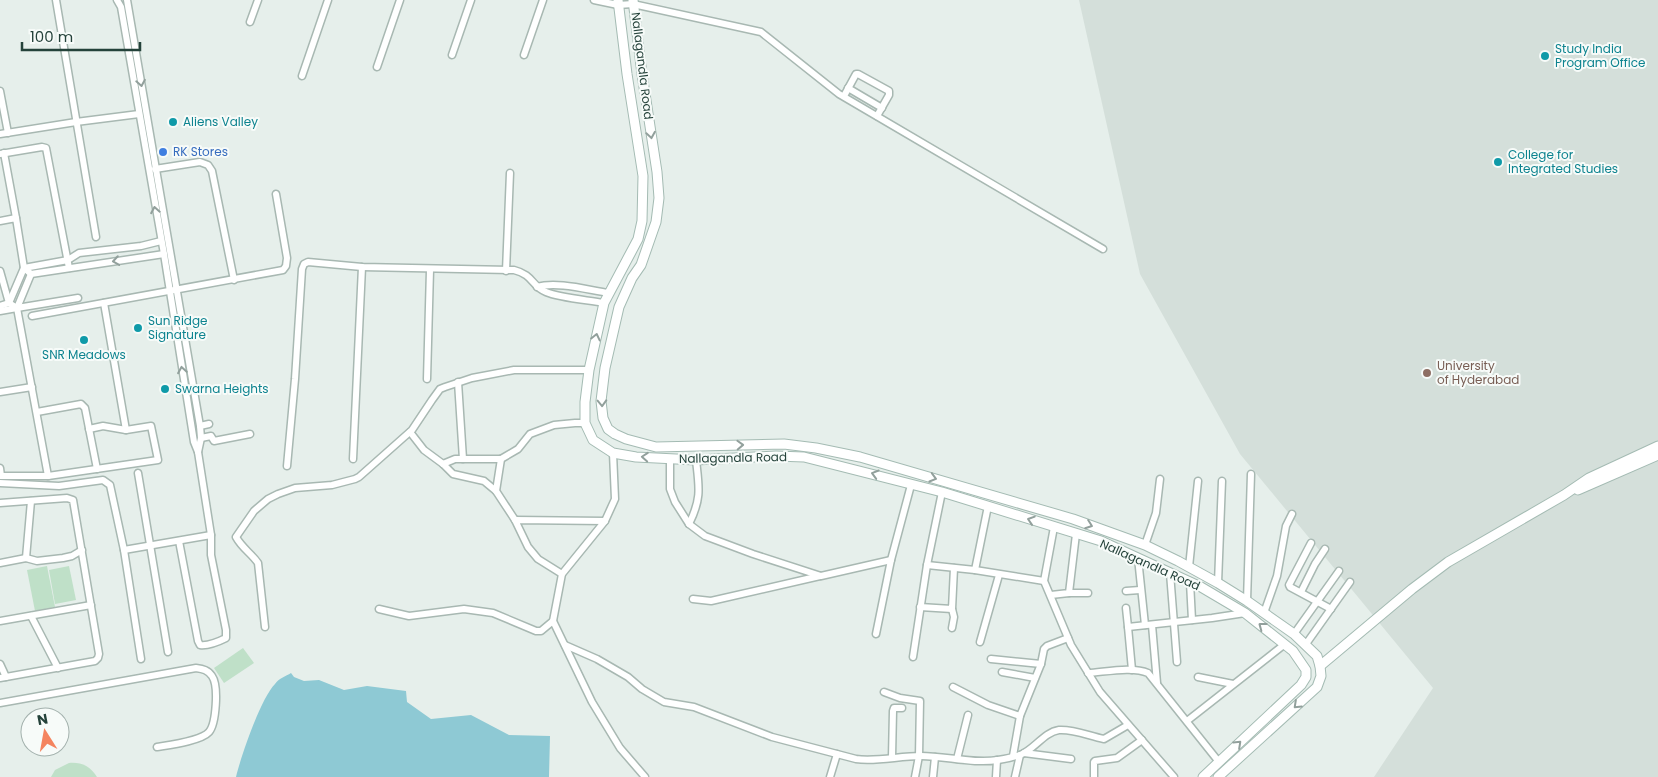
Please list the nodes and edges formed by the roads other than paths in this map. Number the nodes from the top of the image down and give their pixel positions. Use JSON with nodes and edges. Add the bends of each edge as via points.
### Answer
{"nodes":[{"id":1,"x":56,"y":0,"type":"edge"},
{"id":2,"x":117,"y":0,"type":"edge"},
{"id":3,"x":258,"y":0,"type":"edge"},
{"id":4,"x":328,"y":0,"type":"edge"},
{"id":5,"x":400,"y":0,"type":"edge"},
{"id":6,"x":471,"y":0,"type":"edge"},
{"id":7,"x":543,"y":0,"type":"edge"},
{"id":8,"x":594,"y":0,"type":"edge"},
{"id":9,"x":618,"y":2,"type":"edge"},
{"id":10,"x":633,"y":2,"type":"edge"},
{"id":11,"x":125,"y":4,"type":"edge"},
{"id":12,"x":250,"y":22,"type":"dead end"},
{"id":13,"x":452,"y":55,"type":"dead end"},
{"id":14,"x":524,"y":55,"type":"dead end"},
{"id":15,"x":377,"y":67,"type":"dead end"},
{"id":16,"x":302,"y":76,"type":"dead end"},
{"id":17,"x":848,"y":88,"type":"junction"},
{"id":18,"x":0,"y":91,"type":"edge"},
{"id":19,"x":844,"y":96,"type":"junction"},
{"id":20,"x":862,"y":96,"type":"junction"},
{"id":21,"x":858,"y":105,"type":"junction"},
{"id":22,"x":882,"y":108,"type":"junction"},
{"id":23,"x":139,"y":114,"type":"junction"},
{"id":24,"x":877,"y":116,"type":"junction"},
{"id":25,"x":76,"y":122,"type":"junction"},
{"id":26,"x":8,"y":133,"type":"junction"},
{"id":27,"x":0,"y":134,"type":"edge"},
{"id":28,"x":2,"y":153,"type":"edge"},
{"id":29,"x":156,"y":169,"type":"junction"},
{"id":30,"x":510,"y":173,"type":"dead end"},
{"id":31,"x":276,"y":194,"type":"dead end"},
{"id":32,"x":16,"y":218,"type":"junction"},
{"id":33,"x":0,"y":221,"type":"edge"},
{"id":34,"x":96,"y":237,"type":"dead end"},
{"id":35,"x":161,"y":241,"type":"junction"},
{"id":36,"x":1102,"y":249,"type":"dead end"},
{"id":37,"x":164,"y":254,"type":"junction"},
{"id":38,"x":69,"y":264,"type":"junction"},
{"id":39,"x":362,"y":267,"type":"junction"},
{"id":40,"x":24,"y":268,"type":"junction"},
{"id":41,"x":430,"y":270,"type":"junction"},
{"id":42,"x":0,"y":271,"type":"edge"},
{"id":43,"x":506,"y":271,"type":"junction"},
{"id":44,"x":31,"y":274,"type":"junction"},
{"id":45,"x":234,"y":280,"type":"junction"},
{"id":46,"x":537,"y":287,"type":"junction"},
{"id":47,"x":177,"y":290,"type":"junction"},
{"id":48,"x":170,"y":291,"type":"junction"},
{"id":49,"x":609,"y":293,"type":"junction"},
{"id":50,"x":78,"y":298,"type":"dead end"},
{"id":51,"x":9,"y":303,"type":"junction"},
{"id":52,"x":104,"y":303,"type":"junction"},
{"id":53,"x":604,"y":303,"type":"junction"},
{"id":54,"x":0,"y":306,"type":"edge"},
{"id":55,"x":17,"y":308,"type":"junction"},
{"id":56,"x":0,"y":311,"type":"edge"},
{"id":57,"x":32,"y":316,"type":"dead end"},
{"id":58,"x":589,"y":370,"type":"junction"},
{"id":59,"x":427,"y":379,"type":"dead end"},
{"id":60,"x":458,"y":382,"type":"junction"},
{"id":61,"x":32,"y":386,"type":"junction"},
{"id":62,"x":0,"y":392,"type":"edge"},
{"id":63,"x":37,"y":412,"type":"junction"},
{"id":64,"x":585,"y":423,"type":"junction"},
{"id":65,"x":209,"y":424,"type":"dead end"},
{"id":66,"x":200,"y":426,"type":"junction"},
{"id":67,"x":89,"y":429,"type":"junction"},
{"id":68,"x":126,"y":430,"type":"junction"},
{"id":69,"x":410,"y":432,"type":"junction"},
{"id":70,"x":250,"y":434,"type":"dead end"},
{"id":71,"x":201,"y":438,"type":"junction"},
{"id":72,"x":777,"y":444,"type":"junction"},
{"id":73,"x":1658,"y":446,"type":"edge"},
{"id":74,"x":198,"y":452,"type":"junction"},
{"id":75,"x":613,"y":453,"type":"junction"},
{"id":76,"x":1658,"y":455,"type":"edge"},
{"id":77,"x":776,"y":456,"type":"junction"},
{"id":78,"x":353,"y":459,"type":"dead end"},
{"id":79,"x":463,"y":459,"type":"junction"},
{"id":80,"x":502,"y":459,"type":"junction"},
{"id":81,"x":670,"y":459,"type":"junction"},
{"id":82,"x":696,"y":460,"type":"junction"},
{"id":83,"x":443,"y":464,"type":"junction"},
{"id":84,"x":287,"y":466,"type":"dead end"},
{"id":85,"x":0,"y":468,"type":"edge"},
{"id":86,"x":97,"y":470,"type":"junction"},
{"id":87,"x":138,"y":473,"type":"dead end"},
{"id":88,"x":1251,"y":474,"type":"dead end"},
{"id":89,"x":48,"y":476,"type":"junction"},
{"id":90,"x":1160,"y":479,"type":"dead end"},
{"id":91,"x":1198,"y":481,"type":"dead end"},
{"id":92,"x":1222,"y":481,"type":"dead end"},
{"id":93,"x":0,"y":484,"type":"edge"},
{"id":94,"x":911,"y":485,"type":"junction"},
{"id":95,"x":496,"y":491,"type":"junction"},
{"id":96,"x":942,"y":492,"type":"junction"},
{"id":97,"x":1564,"y":495,"type":"junction"},
{"id":98,"x":32,"y":501,"type":"junction"},
{"id":99,"x":0,"y":503,"type":"edge"},
{"id":100,"x":988,"y":506,"type":"junction"},
{"id":101,"x":1292,"y":514,"type":"dead end"},
{"id":102,"x":516,"y":520,"type":"junction"},
{"id":103,"x":605,"y":521,"type":"junction"},
{"id":104,"x":689,"y":524,"type":"junction"},
{"id":105,"x":1054,"y":528,"type":"junction"},
{"id":106,"x":1076,"y":534,"type":"junction"},
{"id":107,"x":211,"y":535,"type":"junction"},
{"id":108,"x":179,"y":541,"type":"junction"},
{"id":109,"x":1312,"y":543,"type":"dead end"},
{"id":110,"x":1146,"y":545,"type":"junction"},
{"id":111,"x":150,"y":546,"type":"junction"},
{"id":112,"x":1325,"y":549,"type":"dead end"},
{"id":113,"x":82,"y":550,"type":"junction"},
{"id":114,"x":124,"y":550,"type":"junction"},
{"id":115,"x":26,"y":558,"type":"junction"},
{"id":116,"x":1138,"y":558,"type":"junction"},
{"id":117,"x":891,"y":560,"type":"junction"},
{"id":118,"x":0,"y":563,"type":"edge"},
{"id":119,"x":927,"y":565,"type":"junction"},
{"id":120,"x":1189,"y":567,"type":"junction"},
{"id":121,"x":954,"y":568,"type":"junction"},
{"id":122,"x":975,"y":570,"type":"junction"},
{"id":123,"x":1339,"y":571,"type":"dead end"},
{"id":124,"x":1170,"y":573,"type":"junction"},
{"id":125,"x":562,"y":574,"type":"junction"},
{"id":126,"x":999,"y":575,"type":"junction"},
{"id":127,"x":821,"y":576,"type":"junction"},
{"id":128,"x":1044,"y":581,"type":"junction"},
{"id":129,"x":1190,"y":582,"type":"junction"},
{"id":130,"x":1350,"y":582,"type":"dead end"},
{"id":131,"x":1218,"y":583,"type":"junction"},
{"id":132,"x":1140,"y":590,"type":"junction"},
{"id":133,"x":1126,"y":591,"type":"dead end"},
{"id":134,"x":1301,"y":592,"type":"junction"},
{"id":135,"x":1069,"y":593,"type":"junction"},
{"id":136,"x":1088,"y":593,"type":"dead end"},
{"id":137,"x":1051,"y":595,"type":"junction"},
{"id":138,"x":693,"y":599,"type":"dead end"},
{"id":139,"x":1317,"y":600,"type":"junction"},
{"id":140,"x":1247,"y":601,"type":"junction"},
{"id":141,"x":91,"y":605,"type":"junction"},
{"id":142,"x":920,"y":607,"type":"junction"},
{"id":143,"x":1126,"y":608,"type":"dead end"},
{"id":144,"x":379,"y":609,"type":"dead end"},
{"id":145,"x":952,"y":609,"type":"junction"},
{"id":146,"x":1331,"y":609,"type":"junction"},
{"id":147,"x":1244,"y":613,"type":"junction"},
{"id":148,"x":1264,"y":613,"type":"junction"},
{"id":149,"x":31,"y":616,"type":"junction"},
{"id":150,"x":1192,"y":620,"type":"junction"},
{"id":151,"x":0,"y":621,"type":"edge"},
{"id":152,"x":553,"y":621,"type":"junction"},
{"id":153,"x":1174,"y":622,"type":"junction"},
{"id":154,"x":1149,"y":625,"type":"junction"},
{"id":155,"x":1128,"y":627,"type":"junction"},
{"id":156,"x":265,"y":628,"type":"dead end"},
{"id":157,"x":952,"y":628,"type":"dead end"},
{"id":158,"x":876,"y":634,"type":"dead end"},
{"id":159,"x":1294,"y":634,"type":"junction"},
{"id":160,"x":1068,"y":638,"type":"junction"},
{"id":161,"x":980,"y":642,"type":"dead end"},
{"id":162,"x":1285,"y":644,"type":"junction"},
{"id":163,"x":1306,"y":644,"type":"junction"},
{"id":164,"x":565,"y":645,"type":"junction"},
{"id":165,"x":168,"y":652,"type":"dead end"},
{"id":166,"x":913,"y":657,"type":"dead end"},
{"id":167,"x":141,"y":659,"type":"dead end"},
{"id":168,"x":991,"y":659,"type":"dead end"},
{"id":169,"x":1178,"y":662,"type":"dead end"},
{"id":170,"x":0,"y":664,"type":"edge"},
{"id":171,"x":1041,"y":664,"type":"junction"},
{"id":172,"x":1320,"y":666,"type":"junction"},
{"id":173,"x":58,"y":668,"type":"junction"},
{"id":174,"x":1132,"y":670,"type":"junction"},
{"id":175,"x":1002,"y":672,"type":"dead end"},
{"id":176,"x":1088,"y":673,"type":"junction"},
{"id":177,"x":1198,"y":677,"type":"dead end"},
{"id":178,"x":3,"y":678,"type":"edge"},
{"id":179,"x":1035,"y":678,"type":"junction"},
{"id":180,"x":1157,"y":684,"type":"junction"},
{"id":181,"x":1233,"y":684,"type":"junction"},
{"id":182,"x":953,"y":688,"type":"dead end"},
{"id":183,"x":884,"y":692,"type":"dead end"},
{"id":184,"x":0,"y":703,"type":"edge"},
{"id":185,"x":902,"y":708,"type":"dead end"},
{"id":186,"x":968,"y":715,"type":"dead end"},
{"id":187,"x":1020,"y":716,"type":"junction"},
{"id":188,"x":1187,"y":721,"type":"junction"},
{"id":189,"x":1128,"y":725,"type":"junction"},
{"id":190,"x":1142,"y":740,"type":"junction"},
{"id":191,"x":157,"y":747,"type":"dead end"},
{"id":192,"x":837,"y":754,"type":"junction"},
{"id":193,"x":1019,"y":755,"type":"junction"},
{"id":194,"x":919,"y":756,"type":"junction"},
{"id":195,"x":892,"y":757,"type":"junction"},
{"id":196,"x":935,"y":757,"type":"junction"},
{"id":197,"x":957,"y":758,"type":"junction"},
{"id":198,"x":1071,"y":759,"type":"dead end"},
{"id":199,"x":997,"y":760,"type":"junction"},
{"id":200,"x":1218,"y":762,"type":"junction"},
{"id":201,"x":645,"y":777,"type":"edge"},
{"id":202,"x":830,"y":777,"type":"edge"},
{"id":203,"x":915,"y":777,"type":"edge"},
{"id":204,"x":933,"y":777,"type":"edge"},
{"id":205,"x":996,"y":777,"type":"edge"},
{"id":206,"x":1015,"y":777,"type":"edge"},
{"id":207,"x":1094,"y":777,"type":"edge"},
{"id":208,"x":1174,"y":777,"type":"edge"},
{"id":209,"x":1203,"y":777,"type":"edge"},
{"id":210,"x":1218,"y":777,"type":"edge"}],
"edges":[{"from":1,"to":25,"type":"street"},
{"from":2,"to":11,"type":"street"},
{"from":3,"to":12,"type":"street"},
{"from":4,"to":16,"type":"street"},
{"from":5,"to":15,"type":"street"},
{"from":6,"to":13,"type":"street"},
{"from":7,"to":14,"type":"street"},
{"from":8,"to":9,"type":"street"},
{"from":9,"to":10,"type":"street"},
{"from":9,"to":49,"type":"main road","name":"Nallagandla Road","via":[[643,176],[642,220],[638,239]]},
{"from":10,"to":19,"type":"street","via":[[762,32]]},
{"from":10,"to":72,"type":"main road","name":"Nallagandla Road","one_way":true,"via":[[658,198],[656,222],[641,265],[618,312],[605,368],[601,401],[603,418],[608,429],[615,434],[656,447]]},
{"from":11,"to":23,"type":"street"},
{"from":11,"to":29,"type":"street","one_way":true},
{"from":17,"to":19,"type":"street"},
{"from":17,"to":20,"type":"street"},
{"from":17,"to":22,"type":"street","via":[[858,74],[889,91]]},
{"from":18,"to":26,"type":"street"},
{"from":19,"to":21,"type":"street"},
{"from":20,"to":21,"type":"street"},
{"from":20,"to":22,"type":"street"},
{"from":21,"to":24,"type":"street"},
{"from":22,"to":24,"type":"street"},
{"from":23,"to":25,"type":"street"},
{"from":35,"to":23,"type":"street","one_way":true},
{"from":24,"to":36,"type":"street"},
{"from":25,"to":26,"type":"street"},
{"from":25,"to":34,"type":"street"},
{"from":26,"to":27,"type":"street"},
{"from":28,"to":32,"type":"street"},
{"from":28,"to":38,"type":"street","via":[[46,148]]},
{"from":29,"to":45,"type":"street","via":[[200,162],[208,165],[212,171]]},
{"from":29,"to":47,"type":"street"},
{"from":30,"to":43,"type":"street"},
{"from":31,"to":45,"type":"street","via":[[286,266],[277,273]]},
{"from":32,"to":33,"type":"street"},
{"from":32,"to":40,"type":"street"},
{"from":35,"to":37,"type":"street"},
{"from":35,"to":38,"type":"street","via":[[79,253]]},
{"from":37,"to":38,"type":"street","one_way":true},
{"from":37,"to":48,"type":"street"},
{"from":38,"to":40,"type":"street"},
{"from":38,"to":44,"type":"street"},
{"from":39,"to":41,"type":"street"},
{"from":39,"to":78,"type":"street"},
{"from":39,"to":84,"type":"street","via":[[308,262],[302,269]]},
{"from":40,"to":44,"type":"street"},
{"from":40,"to":51,"type":"street"},
{"from":41,"to":43,"type":"street"},
{"from":41,"to":59,"type":"street"},
{"from":42,"to":51,"type":"street"},
{"from":43,"to":46,"type":"street","via":[[528,275]]},
{"from":44,"to":55,"type":"street"},
{"from":45,"to":47,"type":"street"},
{"from":46,"to":49,"type":"street","via":[[548,285]]},
{"from":46,"to":53,"type":"street","via":[[548,293]]},
{"from":47,"to":48,"type":"street"},
{"from":47,"to":66,"type":"street"},
{"from":48,"to":52,"type":"street"},
{"from":74,"to":48,"type":"street","one_way":true},
{"from":49,"to":53,"type":"main road","name":"Nallagandla Road"},
{"from":50,"to":55,"type":"street"},
{"from":51,"to":54,"type":"street"},
{"from":51,"to":55,"type":"street"},
{"from":52,"to":57,"type":"street"},
{"from":52,"to":68,"type":"street"},
{"from":58,"to":53,"type":"main road","name":"Nallagandla Road","one_way":true},
{"from":55,"to":56,"type":"street"},
{"from":55,"to":61,"type":"street"},
{"from":58,"to":60,"type":"street","via":[[514,368]]},
{"from":58,"to":64,"type":"main road","name":"Nallagandla Road"},
{"from":60,"to":69,"type":"street","via":[[440,389]]},
{"from":60,"to":79,"type":"street"},
{"from":61,"to":62,"type":"street"},
{"from":61,"to":63,"type":"street"},
{"from":63,"to":67,"type":"street","via":[[81,404],[85,408]]},
{"from":63,"to":89,"type":"street"},
{"from":64,"to":75,"type":"main road","name":"Nallagandla Road","via":[[593,440]]},
{"from":64,"to":80,"type":"street","via":[[554,425],[530,434],[518,449]]},
{"from":65,"to":66,"type":"street"},
{"from":66,"to":71,"type":"street"},
{"from":67,"to":68,"type":"street","via":[[104,426]]},
{"from":67,"to":86,"type":"street"},
{"from":68,"to":86,"type":"street","via":[[151,426],[158,460]]},
{"from":69,"to":83,"type":"street","via":[[424,450]]},
{"from":69,"to":156,"type":"street","via":[[355,480],[295,488],[268,499],[254,511],[236,536],[258,563]]},
{"from":70,"to":71,"type":"street","via":[[214,441],[211,436]]},
{"from":71,"to":74,"type":"street"},
{"from":72,"to":77,"type":"main road"},
{"from":72,"to":110,"type":"main road","name":"Nallagandla Road","one_way":true,"via":[[816,448],[878,462],[1073,519]]},
{"from":73,"to":97,"type":"main road","via":[[1589,478]]},
{"from":74,"to":107,"type":"street"},
{"from":81,"to":75,"type":"main road","name":"Nallagandla Road","one_way":true},
{"from":75,"to":103,"type":"street","via":[[614,499]]},
{"from":76,"to":97,"type":"main road"},
{"from":77,"to":82,"type":"main road","name":"Nallagandla Road"},
{"from":94,"to":77,"type":"main road","name":"Nallagandla Road","one_way":true,"via":[[804,457]]},
{"from":79,"to":80,"type":"street"},
{"from":79,"to":83,"type":"street"},
{"from":80,"to":95,"type":"street"},
{"from":81,"to":82,"type":"main road","name":"Nallagandla Road"},
{"from":81,"to":104,"type":"street","via":[[670,489]]},
{"from":82,"to":104,"type":"street","via":[[698,501]]},
{"from":83,"to":95,"type":"street","via":[[453,474],[484,481]]},
{"from":85,"to":89,"type":"street","via":[[1,476]]},
{"from":86,"to":89,"type":"street"},
{"from":87,"to":111,"type":"street"},
{"from":88,"to":140,"type":"street"},
{"from":90,"to":110,"type":"street","via":[[1156,513]]},
{"from":91,"to":120,"type":"street"},
{"from":92,"to":131,"type":"street"},
{"from":93,"to":114,"type":"street","via":[[59,486],[108,482]]},
{"from":94,"to":96,"type":"main road","name":"Nallagandla Road"},
{"from":94,"to":117,"type":"street"},
{"from":95,"to":102,"type":"street"},
{"from":96,"to":100,"type":"main road","name":"Nallagandla Road"},
{"from":96,"to":119,"type":"street"},
{"from":97,"to":172,"type":"main road","via":[[1448,562]]},
{"from":98,"to":99,"type":"street"},
{"from":98,"to":113,"type":"street","via":[[73,500]]},
{"from":98,"to":115,"type":"street"},
{"from":105,"to":100,"type":"main road","name":"Nallagandla Road","one_way":true},
{"from":100,"to":122,"type":"street"},
{"from":101,"to":148,"type":"street","via":[[1286,526],[1277,576]]},
{"from":102,"to":103,"type":"street"},
{"from":102,"to":125,"type":"street","via":[[528,547],[538,559]]},
{"from":103,"to":125,"type":"street"},
{"from":104,"to":127,"type":"street","via":[[704,536]]},
{"from":105,"to":106,"type":"main road","name":"Nallagandla Road"},
{"from":105,"to":128,"type":"street"},
{"from":106,"to":116,"type":"main road","name":"Nallagandla Road"},
{"from":106,"to":135,"type":"street"},
{"from":107,"to":108,"type":"street"},
{"from":107,"to":108,"type":"street","via":[[211,554],[227,636],[204,645],[198,641]]},
{"from":108,"to":111,"type":"street"},
{"from":109,"to":134,"type":"street","via":[[1289,585]]},
{"from":110,"to":120,"type":"main road","name":"Nallagandla Road"},
{"from":111,"to":114,"type":"street"},
{"from":111,"to":165,"type":"street"},
{"from":112,"to":134,"type":"street"},
{"from":113,"to":115,"type":"street","via":[[72,556],[50,560]]},
{"from":113,"to":141,"type":"street"},
{"from":114,"to":167,"type":"street"},
{"from":115,"to":118,"type":"street"},
{"from":116,"to":124,"type":"main road","name":"Nallagandla Road"},
{"from":116,"to":132,"type":"street"},
{"from":117,"to":127,"type":"street"},
{"from":117,"to":158,"type":"street"},
{"from":119,"to":121,"type":"street"},
{"from":119,"to":142,"type":"street"},
{"from":120,"to":131,"type":"main road","name":"Nallagandla Road"},
{"from":121,"to":122,"type":"street"},
{"from":121,"to":145,"type":"street"},
{"from":122,"to":126,"type":"street"},
{"from":123,"to":139,"type":"street"},
{"from":124,"to":129,"type":"main road","name":"Nallagandla Road"},
{"from":124,"to":153,"type":"street"},
{"from":125,"to":152,"type":"street"},
{"from":126,"to":128,"type":"street"},
{"from":126,"to":161,"type":"street"},
{"from":127,"to":138,"type":"street","via":[[717,600]]},
{"from":128,"to":137,"type":"street"},
{"from":129,"to":147,"type":"main road","name":"Nallagandla Road"},
{"from":129,"to":150,"type":"street"},
{"from":130,"to":146,"type":"street"},
{"from":131,"to":140,"type":"main road","name":"Nallagandla Road"},
{"from":132,"to":133,"type":"street"},
{"from":132,"to":154,"type":"street"},
{"from":134,"to":139,"type":"street"},
{"from":135,"to":136,"type":"street"},
{"from":135,"to":137,"type":"street"},
{"from":137,"to":160,"type":"street"},
{"from":139,"to":146,"type":"street"},
{"from":139,"to":159,"type":"street"},
{"from":140,"to":148,"type":"main road","name":"Nallagandla Road"},
{"from":141,"to":149,"type":"street"},
{"from":141,"to":173,"type":"street","via":[[98,658]]},
{"from":142,"to":145,"type":"street"},
{"from":142,"to":166,"type":"street"},
{"from":143,"to":155,"type":"street"},
{"from":144,"to":152,"type":"street","via":[[409,616],[464,609],[492,612],[536,631],[541,631]]},
{"from":145,"to":157,"type":"street"},
{"from":146,"to":163,"type":"street"},
{"from":147,"to":150,"type":"street"},
{"from":162,"to":147,"type":"main road","name":"Nallagandla Road","one_way":true},
{"from":148,"to":159,"type":"main road","name":"Nallagandla Road"},
{"from":149,"to":151,"type":"street"},
{"from":149,"to":173,"type":"street"},
{"from":150,"to":153,"type":"street"},
{"from":152,"to":164,"type":"street"},
{"from":153,"to":154,"type":"street"},
{"from":153,"to":169,"type":"street"},
{"from":154,"to":155,"type":"street"},
{"from":154,"to":180,"type":"street"},
{"from":155,"to":174,"type":"street"},
{"from":159,"to":163,"type":"main road","name":"Nallagandla Road"},
{"from":160,"to":171,"type":"street","via":[[1047,646]]},
{"from":160,"to":176,"type":"street"},
{"from":162,"to":181,"type":"street"},
{"from":200,"to":162,"type":"main road","name":"Nallagandla Road","one_way":true,"via":[[1302,685],[1306,673],[1304,666]]},
{"from":163,"to":172,"type":"main road","name":"Nallagandla Road","via":[[1317,656]]},
{"from":164,"to":192,"type":"street","via":[[597,659],[664,702],[694,707],[772,737]]},
{"from":164,"to":201,"type":"street","via":[[592,702],[620,748]]},
{"from":168,"to":171,"type":"street"},
{"from":170,"to":178,"type":"street"},
{"from":171,"to":179,"type":"street"},
{"from":172,"to":210,"type":"main road","one_way":true,"via":[[1321,676],[1316,687]]},
{"from":173,"to":178,"type":"street"},
{"from":174,"to":176,"type":"street"},
{"from":174,"to":180,"type":"street","via":[[1148,673]]},
{"from":175,"to":179,"type":"street"},
{"from":176,"to":189,"type":"street"},
{"from":177,"to":181,"type":"street"},
{"from":179,"to":187,"type":"street"},
{"from":180,"to":188,"type":"street"},
{"from":181,"to":188,"type":"street"},
{"from":182,"to":187,"type":"street"},
{"from":183,"to":194,"type":"street","via":[[920,700]]},
{"from":184,"to":191,"type":"street","via":[[204,669],[214,678],[215,684],[214,717],[208,734]]},
{"from":185,"to":195,"type":"street","via":[[894,708],[893,711]]},
{"from":186,"to":197,"type":"street"},
{"from":187,"to":193,"type":"street"},
{"from":188,"to":200,"type":"street"},
{"from":189,"to":190,"type":"street"},
{"from":189,"to":193,"type":"street","via":[[1104,739],[1058,730]]},
{"from":190,"to":207,"type":"street","via":[[1116,758],[1095,761]]},
{"from":190,"to":208,"type":"street"},
{"from":192,"to":195,"type":"street","via":[[866,761]]},
{"from":192,"to":202,"type":"street"},
{"from":193,"to":198,"type":"street"},
{"from":193,"to":199,"type":"street"},
{"from":193,"to":206,"type":"street"},
{"from":194,"to":195,"type":"street"},
{"from":194,"to":196,"type":"street"},
{"from":194,"to":203,"type":"street"},
{"from":196,"to":197,"type":"street"},
{"from":196,"to":204,"type":"street"},
{"from":197,"to":199,"type":"street"},
{"from":199,"to":205,"type":"street"},
{"from":200,"to":209,"type":"main road"}]}
